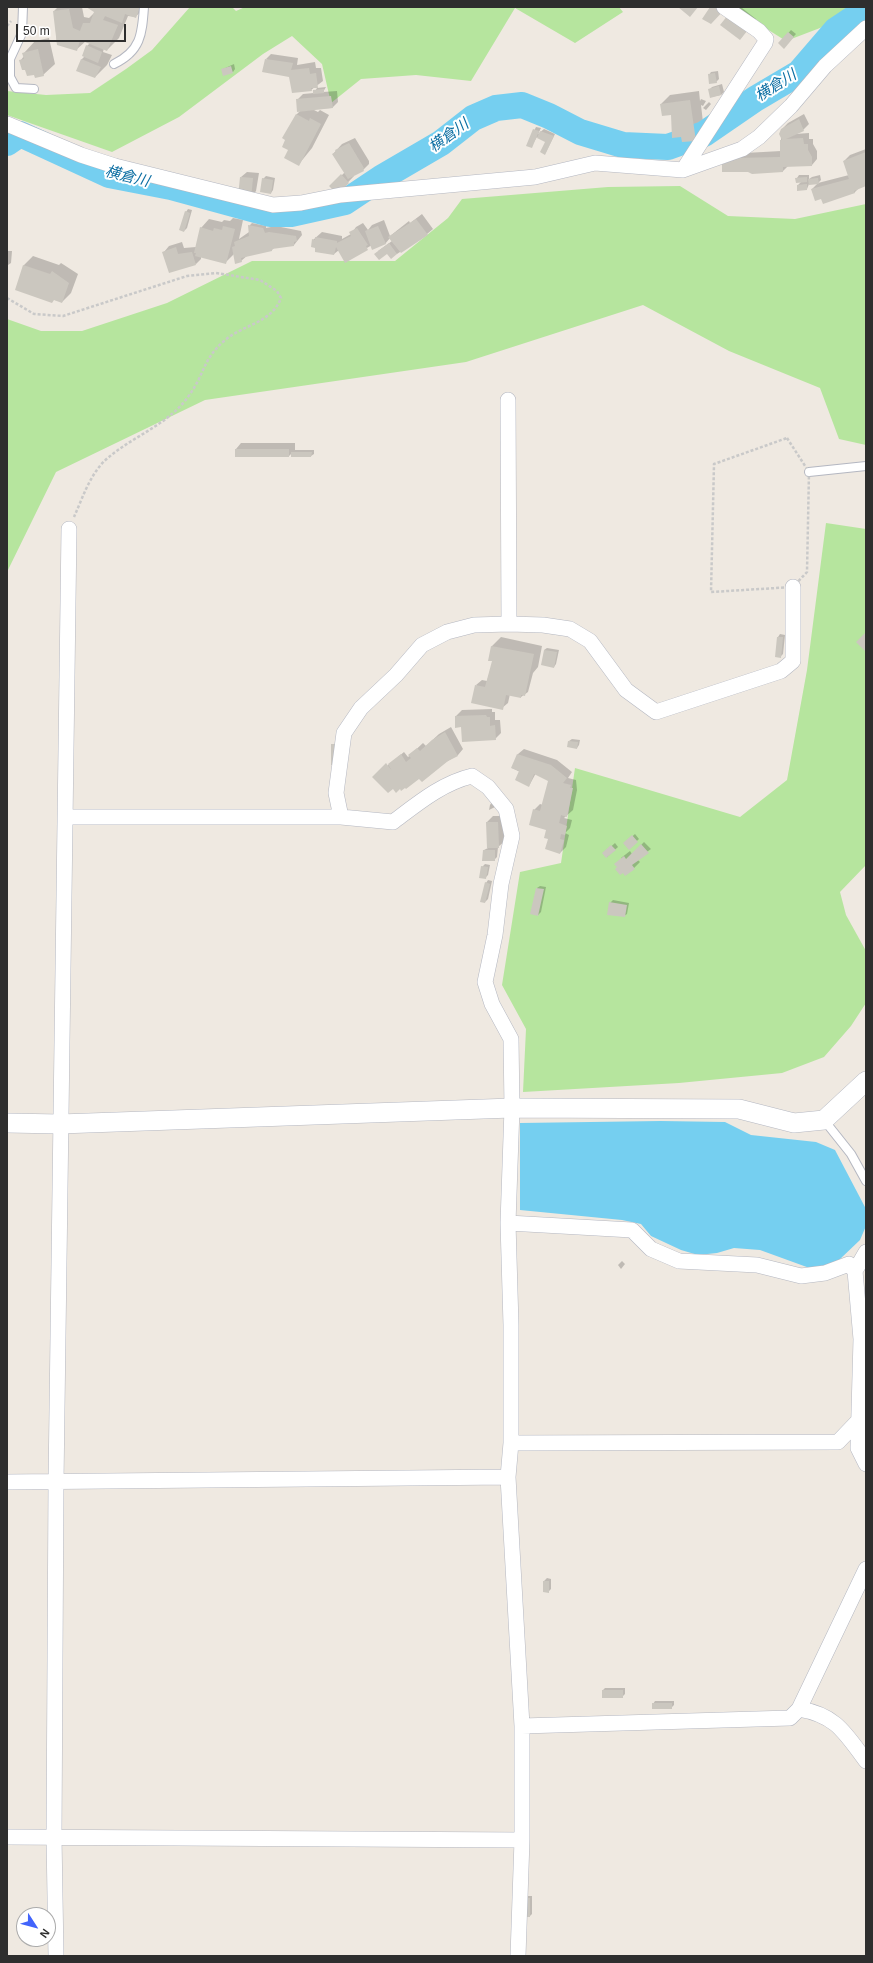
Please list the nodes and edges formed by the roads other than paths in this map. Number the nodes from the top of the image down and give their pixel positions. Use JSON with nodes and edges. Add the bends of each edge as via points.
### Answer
{"nodes":[{"id":1,"x":23,"y":7,"type":"edge"},
{"id":2,"x":144,"y":7,"type":"edge"},
{"id":3,"x":724,"y":7,"type":"edge"},
{"id":4,"x":866,"y":28,"type":"edge"},
{"id":5,"x":114,"y":64,"type":"dead end"},
{"id":6,"x":34,"y":89,"type":"dead end"},
{"id":7,"x":9,"y":126,"type":"edge"},
{"id":8,"x":683,"y":170,"type":"junction"},
{"id":9,"x":508,"y":400,"type":"dead end"},
{"id":10,"x":866,"y":466,"type":"edge"},
{"id":11,"x":809,"y":472,"type":"road end"},
{"id":12,"x":69,"y":529,"type":"road end"},
{"id":13,"x":793,"y":587,"type":"road end"},
{"id":14,"x":509,"y":624,"type":"junction"},
{"id":15,"x":65,"y":817,"type":"junction"},
{"id":16,"x":342,"y":817,"type":"junction"},
{"id":17,"x":866,"y":1081,"type":"edge"},
{"id":18,"x":512,"y":1108,"type":"junction"},
{"id":19,"x":824,"y":1120,"type":"junction"},
{"id":20,"x":7,"y":1123,"type":"edge"},
{"id":21,"x":60,"y":1124,"type":"junction"},
{"id":22,"x":866,"y":1181,"type":"edge"},
{"id":23,"x":508,"y":1223,"type":"junction"},
{"id":24,"x":866,"y":1252,"type":"edge"},
{"id":25,"x":855,"y":1271,"type":"junction"},
{"id":26,"x":863,"y":1353,"type":"edge"},
{"id":27,"x":859,"y":1420,"type":"junction"},
{"id":28,"x":511,"y":1443,"type":"junction"},
{"id":29,"x":866,"y":1464,"type":"edge"},
{"id":30,"x":508,"y":1477,"type":"junction"},
{"id":31,"x":7,"y":1482,"type":"edge"},
{"id":32,"x":56,"y":1482,"type":"junction"},
{"id":33,"x":866,"y":1569,"type":"edge"},
{"id":34,"x":799,"y":1709,"type":"junction"},
{"id":35,"x":522,"y":1726,"type":"junction"},
{"id":36,"x":866,"y":1762,"type":"edge"},
{"id":37,"x":7,"y":1837,"type":"edge"},
{"id":38,"x":54,"y":1837,"type":"junction"},
{"id":39,"x":522,"y":1840,"type":"junction"},
{"id":40,"x":56,"y":1956,"type":"edge"},
{"id":41,"x":518,"y":1956,"type":"edge"}],
"edges":[{"from":1,"to":6,"type":"lane","via":[[22,33],[10,59],[10,76],[16,88]]},
{"from":2,"to":5,"type":"lane","via":[[138,44]]},
{"from":3,"to":8,"type":"street","via":[[759,31],[766,39],[765,43]]},
{"from":4,"to":8,"type":"street","via":[[824,66],[791,106],[759,137],[742,149]]},
{"from":7,"to":8,"type":"street","via":[[114,166],[273,205],[378,191],[535,177],[595,163]]},
{"from":9,"to":14,"type":"street"},
{"from":10,"to":11,"type":"lane"},
{"from":12,"to":15,"type":"street"},
{"from":13,"to":14,"type":"street","via":[[793,661],[781,671],[656,712],[626,690],[590,641],[570,629],[543,624]]},
{"from":14,"to":16,"type":"street","via":[[474,625],[446,632],[422,645],[396,675],[361,708],[344,733],[336,793]]},
{"from":15,"to":16,"type":"street"},
{"from":15,"to":21,"type":"street"},
{"from":16,"to":18,"type":"street","via":[[393,822],[456,780],[472,776],[488,787],[506,809],[512,836],[501,884],[495,935],[485,982],[492,1004],[511,1039]]},
{"from":17,"to":19,"type":"street"},
{"from":18,"to":19,"type":"street","via":[[739,1109],[794,1123]]},
{"from":18,"to":21,"type":"street"},
{"from":18,"to":23,"type":"street"},
{"from":19,"to":22,"type":"lane","via":[[851,1154]]},
{"from":20,"to":21,"type":"street"},
{"from":21,"to":32,"type":"street"},
{"from":23,"to":25,"type":"street","via":[[632,1230],[651,1248],[679,1261],[757,1265],[801,1276],[825,1273],[849,1264]]},
{"from":23,"to":28,"type":"street"},
{"from":24,"to":25,"type":"street"},
{"from":25,"to":26,"type":"street"},
{"from":26,"to":27,"type":"street"},
{"from":27,"to":28,"type":"street","via":[[838,1442]]},
{"from":27,"to":29,"type":"street","via":[[858,1448]]},
{"from":28,"to":30,"type":"street"},
{"from":30,"to":32,"type":"street"},
{"from":30,"to":35,"type":"street"},
{"from":31,"to":32,"type":"street"},
{"from":32,"to":38,"type":"street"},
{"from":33,"to":34,"type":"street"},
{"from":34,"to":35,"type":"street","via":[[790,1718]]},
{"from":34,"to":36,"type":"street","via":[[813,1712],[841,1727]]},
{"from":35,"to":39,"type":"street"},
{"from":37,"to":38,"type":"street"},
{"from":38,"to":39,"type":"street"},
{"from":38,"to":40,"type":"street"},
{"from":39,"to":41,"type":"street"}]}
